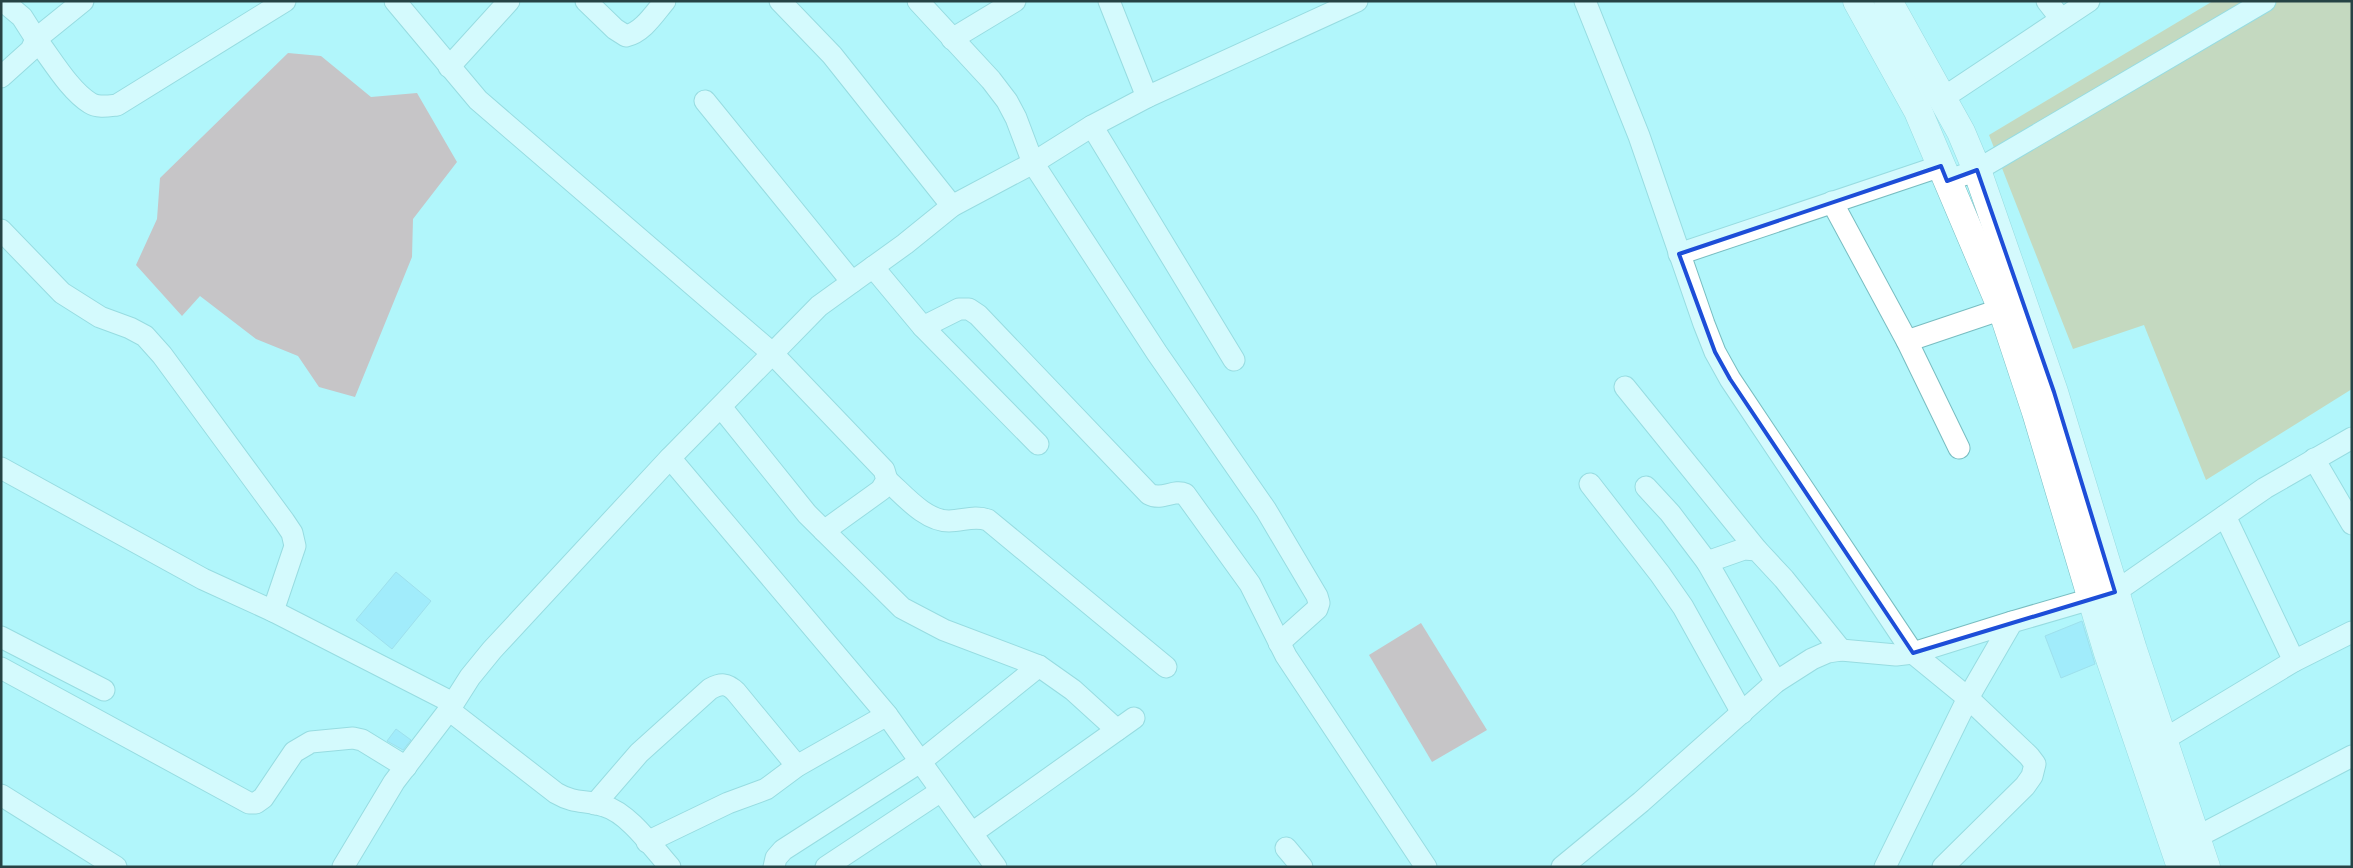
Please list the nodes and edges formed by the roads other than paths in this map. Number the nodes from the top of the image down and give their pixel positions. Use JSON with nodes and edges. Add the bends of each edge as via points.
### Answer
{"nodes":[{"id":1,"x":3,"y":1,"type":"edge"},
{"id":2,"x":83,"y":1,"type":"edge"},
{"id":3,"x":285,"y":1,"type":"edge"},
{"id":4,"x":395,"y":1,"type":"edge"},
{"id":5,"x":509,"y":1,"type":"edge"},
{"id":6,"x":586,"y":1,"type":"edge"},
{"id":7,"x":665,"y":1,"type":"edge"},
{"id":8,"x":780,"y":1,"type":"edge"},
{"id":9,"x":918,"y":1,"type":"edge"},
{"id":10,"x":1015,"y":1,"type":"edge"},
{"id":11,"x":1109,"y":1,"type":"edge"},
{"id":12,"x":1357,"y":1,"type":"edge"},
{"id":13,"x":1585,"y":1,"type":"edge"},
{"id":14,"x":1857,"y":1,"type":"edge"},
{"id":15,"x":1888,"y":1,"type":"edge"},
{"id":16,"x":2047,"y":1,"type":"edge"},
{"id":17,"x":2089,"y":1,"type":"edge"},
{"id":18,"x":2265,"y":1,"type":"edge"},
{"id":19,"x":2061,"y":19,"type":"junction"},
{"id":20,"x":36,"y":39,"type":"junction"},
{"id":21,"x":952,"y":39,"type":"junction"},
{"id":22,"x":450,"y":68,"type":"junction"},
{"id":23,"x":1,"y":76,"type":"edge"},
{"id":24,"x":1147,"y":97,"type":"junction"},
{"id":25,"x":1942,"y":98,"type":"junction"},
{"id":26,"x":705,"y":101,"type":"dead end"},
{"id":27,"x":1092,"y":126,"type":"junction"},
{"id":28,"x":1033,"y":163,"type":"junction"},
{"id":29,"x":1977,"y":170,"type":"junction"},
{"id":30,"x":1944,"y":173,"type":"junction"},
{"id":31,"x":1832,"y":202,"type":"junction"},
{"id":32,"x":952,"y":206,"type":"junction"},
{"id":33,"x":1,"y":230,"type":"edge"},
{"id":34,"x":1679,"y":254,"type":"junction"},
{"id":35,"x":873,"y":267,"type":"junction"},
{"id":36,"x":852,"y":282,"type":"junction"},
{"id":37,"x":2002,"y":309,"type":"junction"},
{"id":38,"x":924,"y":327,"type":"junction"},
{"id":39,"x":1907,"y":340,"type":"junction"},
{"id":40,"x":772,"y":354,"type":"junction"},
{"id":41,"x":1234,"y":360,"type":"dead end"},
{"id":42,"x":1625,"y":387,"type":"dead end"},
{"id":43,"x":721,"y":407,"type":"junction"},
{"id":44,"x":2352,"y":438,"type":"edge"},
{"id":45,"x":1038,"y":444,"type":"dead end"},
{"id":46,"x":1960,"y":448,"type":"dead end"},
{"id":47,"x":670,"y":458,"type":"junction"},
{"id":48,"x":2314,"y":459,"type":"junction"},
{"id":49,"x":1,"y":468,"type":"edge"},
{"id":50,"x":887,"y":480,"type":"junction"},
{"id":51,"x":1590,"y":484,"type":"dead end"},
{"id":52,"x":1646,"y":487,"type":"dead end"},
{"id":53,"x":2225,"y":516,"type":"junction"},
{"id":54,"x":2352,"y":524,"type":"edge"},
{"id":55,"x":824,"y":532,"type":"junction"},
{"id":56,"x":1757,"y":550,"type":"junction"},
{"id":57,"x":1707,"y":562,"type":"junction"},
{"id":58,"x":2103,"y":595,"type":"junction"},
{"id":59,"x":273,"y":611,"type":"junction"},
{"id":60,"x":2012,"y":622,"type":"junction"},
{"id":61,"x":2352,"y":632,"type":"edge"},
{"id":62,"x":1,"y":637,"type":"edge"},
{"id":63,"x":1279,"y":643,"type":"junction"},
{"id":64,"x":1841,"y":650,"type":"junction"},
{"id":65,"x":1914,"y":653,"type":"junction"},
{"id":66,"x":2294,"y":661,"type":"junction"},
{"id":67,"x":1039,"y":666,"type":"junction"},
{"id":68,"x":1166,"y":667,"type":"dead end"},
{"id":69,"x":1,"y":668,"type":"edge"},
{"id":70,"x":1776,"y":682,"type":"junction"},
{"id":71,"x":104,"y":690,"type":"dead end"},
{"id":72,"x":1968,"y":698,"type":"junction"},
{"id":73,"x":451,"y":706,"type":"junction"},
{"id":74,"x":1742,"y":713,"type":"junction"},
{"id":75,"x":887,"y":715,"type":"junction"},
{"id":76,"x":2163,"y":740,"type":"junction"},
{"id":77,"x":2352,"y":756,"type":"edge"},
{"id":78,"x":920,"y":762,"type":"junction"},
{"id":79,"x":797,"y":766,"type":"junction"},
{"id":80,"x":406,"y":767,"type":"junction"},
{"id":81,"x":941,"y":791,"type":"junction"},
{"id":82,"x":1,"y":795,"type":"edge"},
{"id":83,"x":595,"y":804,"type":"junction"},
{"id":84,"x":972,"y":833,"type":"junction"},
{"id":85,"x":2197,"y":837,"type":"junction"},
{"id":86,"x":647,"y":842,"type":"junction"},
{"id":87,"x":1286,"y":848,"type":"dead end"},
{"id":88,"x":2175,"y":864,"type":"edge"},
{"id":89,"x":995,"y":866,"type":"edge"},
{"id":90,"x":116,"y":867,"type":"edge"},
{"id":91,"x":343,"y":867,"type":"edge"},
{"id":92,"x":670,"y":867,"type":"edge"},
{"id":93,"x":774,"y":867,"type":"edge"},
{"id":94,"x":826,"y":867,"type":"edge"},
{"id":95,"x":1302,"y":867,"type":"edge"},
{"id":96,"x":1426,"y":867,"type":"edge"},
{"id":97,"x":1562,"y":867,"type":"edge"},
{"id":98,"x":1884,"y":867,"type":"edge"},
{"id":99,"x":1943,"y":867,"type":"edge"},
{"id":100,"x":2206,"y":867,"type":"edge"}],
"edges":[{"from":1,"to":20,"type":"street","via":[[22,17]]},
{"from":2,"to":20,"type":"street"},
{"from":3,"to":20,"type":"street","via":[[117,105],[102,107],[90,104]]},
{"from":4,"to":22,"type":"street"},
{"from":5,"to":22,"type":"street"},
{"from":6,"to":7,"type":"street","via":[[626,36],[634,34]]},
{"from":8,"to":32,"type":"street","via":[[832,55]]},
{"from":9,"to":21,"type":"street"},
{"from":10,"to":21,"type":"street"},
{"from":11,"to":24,"type":"street"},
{"from":12,"to":24,"type":"street"},
{"from":13,"to":34,"type":"street","via":[[1638,136]]},
{"from":14,"to":30,"type":"main road","via":[[1918,111]]},
{"from":15,"to":25,"type":"main road"},
{"from":16,"to":19,"type":"street"},
{"from":17,"to":19,"type":"street"},
{"from":18,"to":29,"type":"street"},
{"from":19,"to":25,"type":"street"},
{"from":20,"to":23,"type":"street","via":[[31,50]]},
{"from":21,"to":28,"type":"street","via":[[1007,101]]},
{"from":22,"to":40,"type":"street","via":[[514,133]]},
{"from":24,"to":27,"type":"street"},
{"from":25,"to":29,"type":"main road"},
{"from":26,"to":36,"type":"street"},
{"from":27,"to":28,"type":"street"},
{"from":27,"to":41,"type":"street"},
{"from":28,"to":32,"type":"street"},
{"from":28,"to":63,"type":"street","via":[[1156,352],[1266,510],[1317,596],[1317,609]]},
{"from":29,"to":30,"type":"street"},
{"from":29,"to":58,"type":"main road","via":[[2054,392]]},
{"from":30,"to":31,"type":"street"},
{"from":30,"to":37,"type":"main road"},
{"from":31,"to":34,"type":"street"},
{"from":31,"to":39,"type":"street"},
{"from":32,"to":35,"type":"street"},
{"from":33,"to":59,"type":"street","via":[[62,293],[100,317],[145,336],[162,354],[284,521],[295,546]]},
{"from":34,"to":65,"type":"street","via":[[1715,352]]},
{"from":35,"to":36,"type":"street"},
{"from":35,"to":38,"type":"street"},
{"from":36,"to":40,"type":"street","via":[[819,306]]},
{"from":37,"to":39,"type":"street"},
{"from":37,"to":58,"type":"main road"},
{"from":38,"to":45,"type":"street"},
{"from":38,"to":63,"type":"street","via":[[959,309],[969,308],[1149,494],[1159,498],[1180,492],[1185,494],[1250,584]]},
{"from":39,"to":46,"type":"street"},
{"from":40,"to":43,"type":"street"},
{"from":40,"to":50,"type":"street","via":[[884,470]]},
{"from":42,"to":56,"type":"street"},
{"from":43,"to":47,"type":"street"},
{"from":43,"to":55,"type":"street"},
{"from":44,"to":48,"type":"street"},
{"from":47,"to":73,"type":"street","via":[[492,650]]},
{"from":47,"to":75,"type":"street"},
{"from":48,"to":53,"type":"street"},
{"from":48,"to":54,"type":"street"},
{"from":49,"to":59,"type":"street","via":[[203,578]]},
{"from":50,"to":55,"type":"street","via":[[881,490]]},
{"from":50,"to":68,"type":"street","via":[[934,518],[947,521],[974,517],[988,520]]},
{"from":51,"to":74,"type":"street","via":[[1683,607]]},
{"from":52,"to":57,"type":"street"},
{"from":53,"to":58,"type":"street"},
{"from":53,"to":66,"type":"street"},
{"from":55,"to":67,"type":"street","via":[[902,608],[944,630]]},
{"from":56,"to":57,"type":"street","via":[[1744,549]]},
{"from":56,"to":64,"type":"street"},
{"from":57,"to":70,"type":"street"},
{"from":58,"to":60,"type":"street"},
{"from":58,"to":76,"type":"main road"},
{"from":58,"to":88,"type":"main road","via":[[2108,653]]},
{"from":59,"to":73,"type":"street"},
{"from":60,"to":65,"type":"street"},
{"from":60,"to":72,"type":"street"},
{"from":61,"to":66,"type":"street"},
{"from":62,"to":71,"type":"street"},
{"from":63,"to":96,"type":"street","via":[[1316,704]]},
{"from":64,"to":65,"type":"street","via":[[1896,655]]},
{"from":64,"to":70,"type":"street","via":[[1812,659]]},
{"from":65,"to":72,"type":"street"},
{"from":66,"to":76,"type":"street"},
{"from":67,"to":78,"type":"street"},
{"from":67,"to":84,"type":"street","via":[[1126,724]]},
{"from":69,"to":80,"type":"street","via":[[249,803],[263,798],[294,752],[311,742],[362,740]]},
{"from":70,"to":74,"type":"street"},
{"from":72,"to":98,"type":"street"},
{"from":72,"to":99,"type":"street","via":[[2035,764],[2025,786]]},
{"from":73,"to":80,"type":"street"},
{"from":73,"to":83,"type":"street","via":[[556,793],[570,801]]},
{"from":74,"to":97,"type":"street"},
{"from":75,"to":78,"type":"street"},
{"from":75,"to":79,"type":"street"},
{"from":76,"to":85,"type":"main road"},
{"from":77,"to":85,"type":"street"},
{"from":78,"to":81,"type":"street"},
{"from":78,"to":93,"type":"street","via":[[784,850],[776,858]]},
{"from":79,"to":83,"type":"street","via":[[736,692],[729,685],[719,684],[639,753]]},
{"from":79,"to":86,"type":"street","via":[[766,789],[728,803]]},
{"from":80,"to":91,"type":"street"},
{"from":81,"to":84,"type":"street"},
{"from":81,"to":94,"type":"street"},
{"from":82,"to":90,"type":"street"},
{"from":83,"to":86,"type":"street","via":[[617,812]]},
{"from":84,"to":89,"type":"street"},
{"from":85,"to":100,"type":"main road"},
{"from":86,"to":92,"type":"street"},
{"from":87,"to":95,"type":"street"}]}
